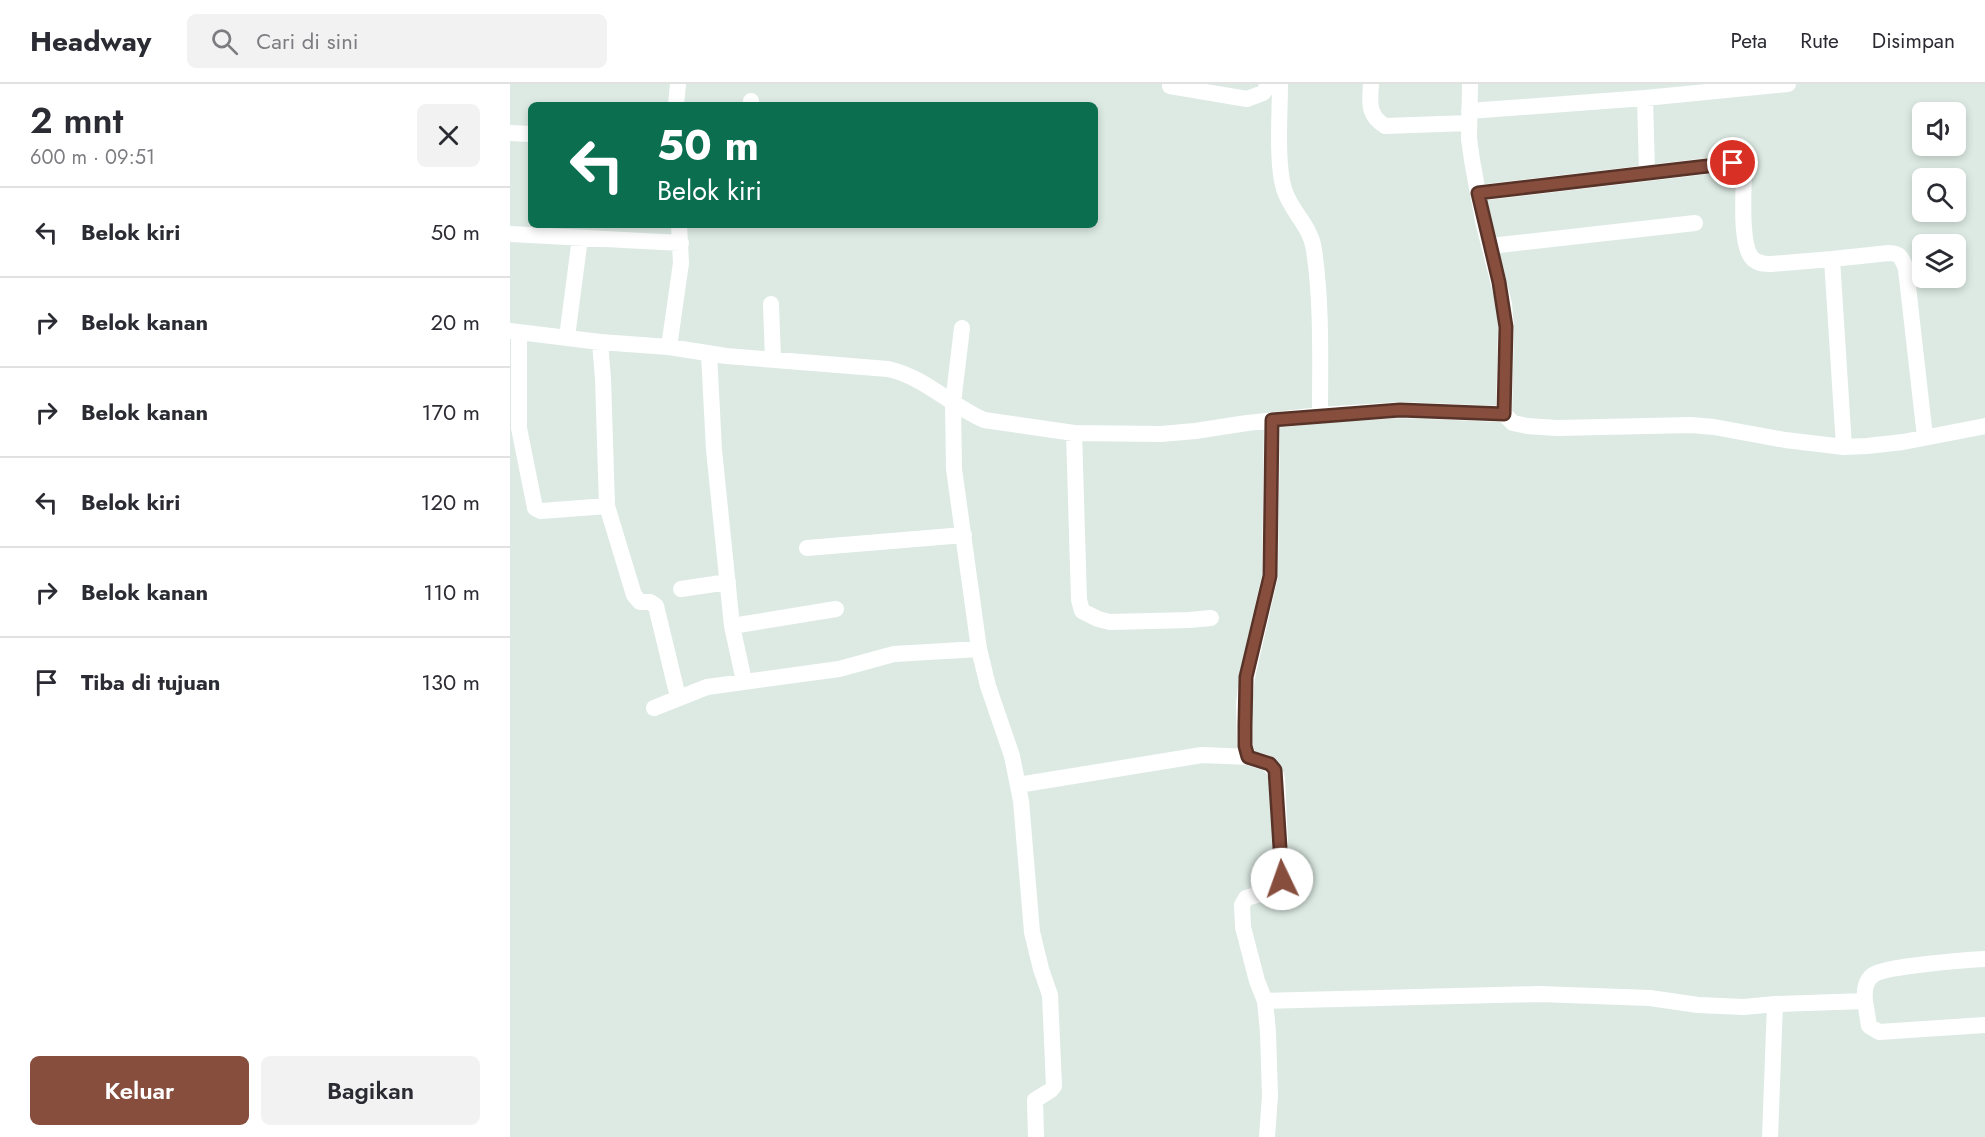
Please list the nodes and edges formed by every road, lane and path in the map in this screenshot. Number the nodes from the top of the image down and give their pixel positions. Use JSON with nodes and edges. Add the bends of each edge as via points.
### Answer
{"nodes":[{"id":1,"x":678,"y":84,"type":"edge"},
{"id":2,"x":1269,"y":84,"type":"edge"},
{"id":3,"x":1280,"y":84,"type":"edge"},
{"id":4,"x":1371,"y":84,"type":"edge"},
{"id":5,"x":1470,"y":84,"type":"edge"},
{"id":6,"x":1788,"y":84,"type":"edge"},
{"id":7,"x":1170,"y":86,"type":"dead end"},
{"id":8,"x":1645,"y":98,"type":"junction"},
{"id":9,"x":676,"y":102,"type":"edge"},
{"id":10,"x":1469,"y":117,"type":"junction"},
{"id":11,"x":510,"y":133,"type":"edge"},
{"id":12,"x":528,"y":134,"type":"edge"},
{"id":13,"x":1647,"y":173,"type":"junction"},
{"id":14,"x":1478,"y":193,"type":"junction"},
{"id":15,"x":1695,"y":223,"type":"dead end"},
{"id":16,"x":679,"y":228,"type":"edge"},
{"id":17,"x":510,"y":234,"type":"edge"},
{"id":18,"x":580,"y":238,"type":"junction"},
{"id":19,"x":681,"y":243,"type":"junction"},
{"id":20,"x":1490,"y":246,"type":"junction"},
{"id":21,"x":1832,"y":259,"type":"junction"},
{"id":22,"x":771,"y":304,"type":"dead end"},
{"id":23,"x":963,"y":328,"type":"dead end"},
{"id":24,"x":515,"y":332,"type":"edge"},
{"id":25,"x":567,"y":337,"type":"junction"},
{"id":26,"x":600,"y":342,"type":"junction"},
{"id":27,"x":669,"y":347,"type":"junction"},
{"id":28,"x":709,"y":354,"type":"junction"},
{"id":29,"x":773,"y":360,"type":"junction"},
{"id":30,"x":953,"y":403,"type":"junction"},
{"id":31,"x":1504,"y":414,"type":"junction"},
{"id":32,"x":1320,"y":415,"type":"junction"},
{"id":33,"x":1272,"y":420,"type":"junction"},
{"id":34,"x":514,"y":426,"type":"edge"},
{"id":35,"x":1985,"y":426,"type":"edge"},
{"id":36,"x":1074,"y":433,"type":"junction"},
{"id":37,"x":1925,"y":437,"type":"junction"},
{"id":38,"x":1844,"y":447,"type":"junction"},
{"id":39,"x":607,"y":506,"type":"junction"},
{"id":40,"x":964,"y":535,"type":"junction"},
{"id":41,"x":807,"y":548,"type":"dead end"},
{"id":42,"x":728,"y":582,"type":"junction"},
{"id":43,"x":681,"y":589,"type":"dead end"},
{"id":44,"x":836,"y":609,"type":"dead end"},
{"id":45,"x":1211,"y":618,"type":"dead end"},
{"id":46,"x":732,"y":626,"type":"junction"},
{"id":47,"x":979,"y":649,"type":"junction"},
{"id":48,"x":744,"y":681,"type":"junction"},
{"id":49,"x":678,"y":697,"type":"junction"},
{"id":50,"x":654,"y":708,"type":"dead end"},
{"id":51,"x":1248,"y":757,"type":"junction"},
{"id":52,"x":1018,"y":785,"type":"junction"},
{"id":53,"x":1985,"y":959,"type":"edge"},
{"id":54,"x":1265,"y":1001,"type":"junction"},
{"id":55,"x":1865,"y":1001,"type":"junction"},
{"id":56,"x":1775,"y":1004,"type":"junction"},
{"id":57,"x":1985,"y":1025,"type":"edge"},
{"id":58,"x":1036,"y":1137,"type":"edge"},
{"id":59,"x":1267,"y":1137,"type":"edge"},
{"id":60,"x":1770,"y":1137,"type":"edge"}],
"edges":[{"from":1,"to":9,"type":"street"},
{"from":2,"to":7,"type":"street","via":[[1263,93],[1247,99]]},
{"from":3,"to":32,"type":"street","via":[[1281,174],[1289,201],[1311,234],[1314,249]]},
{"from":4,"to":10,"type":"street","via":[[1369,107],[1385,126]]},
{"from":5,"to":10,"type":"street"},
{"from":6,"to":8,"type":"street"},
{"from":8,"to":10,"type":"street"},
{"from":8,"to":13,"type":"street"},
{"from":10,"to":14,"type":"street"},
{"from":11,"to":12,"type":"street"},
{"from":13,"to":14,"type":"street"},
{"from":13,"to":21,"type":"street","via":[[1737,164],[1744,170],[1745,244],[1754,259],[1761,264]]},
{"from":14,"to":20,"type":"street"},
{"from":15,"to":20,"type":"street"},
{"from":16,"to":19,"type":"street"},
{"from":17,"to":18,"type":"street"},
{"from":18,"to":19,"type":"street"},
{"from":18,"to":25,"type":"street"},
{"from":19,"to":27,"type":"street","via":[[679,287]]},
{"from":20,"to":31,"type":"street","via":[[1506,327]]},
{"from":21,"to":37,"type":"street","via":[[1889,252],[1901,256],[1906,269]]},
{"from":21,"to":38,"type":"street"},
{"from":22,"to":29,"type":"street"},
{"from":23,"to":30,"type":"street"},
{"from":24,"to":25,"type":"street"},
{"from":24,"to":34,"type":"street"},
{"from":25,"to":26,"type":"street"},
{"from":26,"to":27,"type":"street"},
{"from":26,"to":39,"type":"street"},
{"from":27,"to":28,"type":"street"},
{"from":28,"to":29,"type":"street"},
{"from":28,"to":42,"type":"street"},
{"from":29,"to":30,"type":"street","via":[[903,372]]},
{"from":30,"to":36,"type":"street","via":[[984,420]]},
{"from":30,"to":40,"type":"street","via":[[954,469]]},
{"from":31,"to":32,"type":"street","via":[[1400,410]]},
{"from":31,"to":38,"type":"street","via":[[1509,421],[1527,426],[1691,425]]},
{"from":32,"to":33,"type":"street"},
{"from":33,"to":36,"type":"street","via":[[1161,434]]},
{"from":33,"to":51,"type":"street","via":[[1270,576],[1246,677]]},
{"from":34,"to":39,"type":"street","via":[[537,510]]},
{"from":35,"to":37,"type":"street"},
{"from":36,"to":45,"type":"street","via":[[1078,600],[1082,611],[1110,622]]},
{"from":37,"to":38,"type":"street"},
{"from":39,"to":49,"type":"street","via":[[634,596],[656,606]]},
{"from":40,"to":41,"type":"street"},
{"from":40,"to":47,"type":"street"},
{"from":42,"to":43,"type":"street"},
{"from":42,"to":46,"type":"street"},
{"from":44,"to":46,"type":"street"},
{"from":46,"to":48,"type":"street"},
{"from":47,"to":48,"type":"street","via":[[894,654],[839,669]]},
{"from":47,"to":52,"type":"street"},
{"from":48,"to":49,"type":"street"},
{"from":49,"to":50,"type":"street"},
{"from":51,"to":52,"type":"street","via":[[1202,755]]},
{"from":51,"to":54,"type":"street","via":[[1270,764],[1277,779],[1282,883],[1274,890],[1246,898],[1242,905],[1243,927]]},
{"from":52,"to":58,"type":"street","via":[[1032,932],[1050,995],[1054,1086],[1035,1100]]},
{"from":53,"to":55,"type":"street","via":[[1877,973],[1867,983]]},
{"from":54,"to":56,"type":"street","via":[[1539,994],[1650,998],[1698,1005]]},
{"from":54,"to":59,"type":"street","via":[[1270,1096]]},
{"from":55,"to":56,"type":"street"},
{"from":55,"to":57,"type":"street","via":[[1869,1026],[1879,1032]]},
{"from":56,"to":60,"type":"street"}]}
